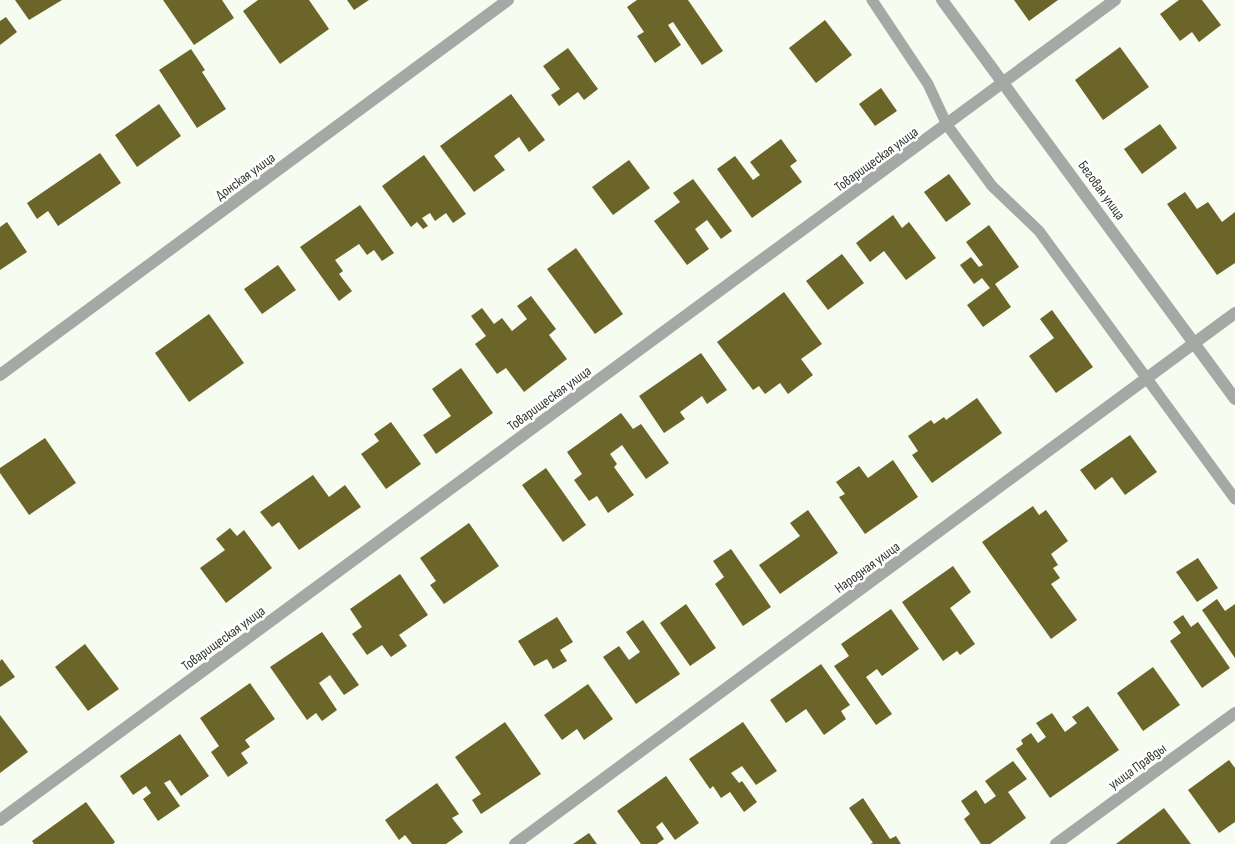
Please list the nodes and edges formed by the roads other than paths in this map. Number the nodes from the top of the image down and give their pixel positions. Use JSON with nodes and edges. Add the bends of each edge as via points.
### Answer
{"nodes":[{"id":1,"x":508,"y":0,"type":"edge"},
{"id":2,"x":872,"y":0,"type":"edge"},
{"id":3,"x":942,"y":0,"type":"edge"},
{"id":4,"x":1115,"y":0,"type":"edge"},
{"id":5,"x":1005,"y":82,"type":"junction"},
{"id":6,"x":947,"y":125,"type":"junction"},
{"id":7,"x":1235,"y":313,"type":"edge"},
{"id":8,"x":1195,"y":344,"type":"junction"},
{"id":9,"x":0,"y":375,"type":"edge"},
{"id":10,"x":1148,"y":379,"type":"junction"},
{"id":11,"x":1235,"y":399,"type":"edge"},
{"id":12,"x":1235,"y":498,"type":"edge"},
{"id":13,"x":1235,"y":713,"type":"edge"},
{"id":14,"x":0,"y":820,"type":"edge"},
{"id":15,"x":515,"y":844,"type":"edge"},
{"id":16,"x":1056,"y":844,"type":"edge"}],
"edges":[{"from":1,"to":9,"type":"street","name":"Донская улица"},
{"from":2,"to":6,"type":"lane","via":[[928,84]]},
{"from":3,"to":5,"type":"street","name":"Беговая улица"},
{"from":4,"to":5,"type":"street","name":"Товарищеская улица"},
{"from":5,"to":6,"type":"street","name":"Товарищеская улица"},
{"from":5,"to":8,"type":"street","name":"Беговая улица"},
{"from":6,"to":10,"type":"lane","via":[[992,186],[1039,230]]},
{"from":6,"to":14,"type":"street","name":"Товарищеская улица"},
{"from":7,"to":8,"type":"street","name":"Народная улица"},
{"from":8,"to":10,"type":"street","name":"Народная улица"},
{"from":8,"to":11,"type":"street","name":"Беговая улица"},
{"from":10,"to":12,"type":"lane"},
{"from":10,"to":15,"type":"street","name":"Народная улица"},
{"from":13,"to":16,"type":"street","name":"улица Правды"}]}
